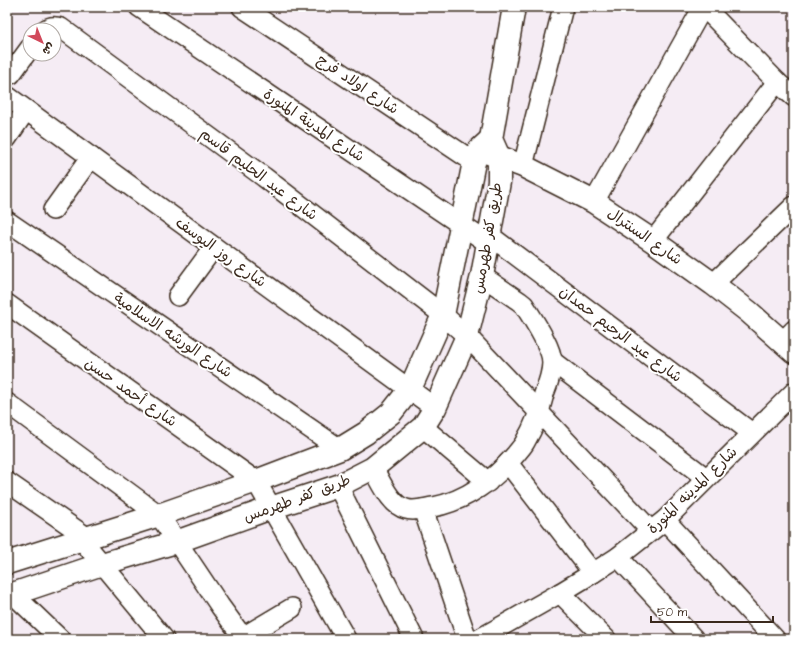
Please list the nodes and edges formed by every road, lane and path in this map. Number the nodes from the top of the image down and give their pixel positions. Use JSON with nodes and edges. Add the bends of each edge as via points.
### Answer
{"nodes":[{"id":1,"x":138,"y":7,"type":"edge"},
{"id":2,"x":242,"y":7,"type":"edge"},
{"id":3,"x":514,"y":7,"type":"edge"},
{"id":4,"x":563,"y":7,"type":"edge"},
{"id":5,"x":703,"y":7,"type":"edge"},
{"id":6,"x":62,"y":29,"type":"edge"},
{"id":7,"x":22,"y":58,"type":"edge"},
{"id":8,"x":8,"y":75,"type":"edge"},
{"id":9,"x":777,"y":82,"type":"junction"},
{"id":10,"x":7,"y":96,"type":"edge"},
{"id":11,"x":794,"y":97,"type":"edge"},
{"id":12,"x":26,"y":110,"type":"junction"},
{"id":13,"x":7,"y":138,"type":"edge"},
{"id":14,"x":486,"y":152,"type":"junction"},
{"id":15,"x":91,"y":157,"type":"junction"},
{"id":16,"x":523,"y":166,"type":"junction"},
{"id":17,"x":594,"y":202,"type":"junction"},
{"id":18,"x":794,"y":206,"type":"edge"},
{"id":19,"x":53,"y":210,"type":"dead end"},
{"id":20,"x":7,"y":221,"type":"edge"},
{"id":21,"x":462,"y":224,"type":"junction"},
{"id":22,"x":489,"y":239,"type":"junction"},
{"id":23,"x":653,"y":241,"type":"junction"},
{"id":24,"x":214,"y":247,"type":"junction"},
{"id":25,"x":482,"y":276,"type":"junction"},
{"id":26,"x":713,"y":284,"type":"junction"},
{"id":27,"x":178,"y":296,"type":"dead end"},
{"id":28,"x":7,"y":304,"type":"edge"},
{"id":29,"x":443,"y":315,"type":"junction"},
{"id":30,"x":467,"y":336,"type":"junction"},
{"id":31,"x":790,"y":341,"type":"edge"},
{"id":32,"x":552,"y":361,"type":"junction"},
{"id":33,"x":410,"y":389,"type":"junction"},
{"id":34,"x":794,"y":392,"type":"edge"},
{"id":35,"x":7,"y":403,"type":"edge"},
{"id":36,"x":435,"y":408,"type":"junction"},
{"id":37,"x":539,"y":412,"type":"junction"},
{"id":38,"x":423,"y":427,"type":"junction"},
{"id":39,"x":752,"y":433,"type":"junction"},
{"id":40,"x":340,"y":449,"type":"junction"},
{"id":41,"x":508,"y":463,"type":"junction"},
{"id":42,"x":373,"y":468,"type":"junction"},
{"id":43,"x":706,"y":478,"type":"junction"},
{"id":44,"x":256,"y":481,"type":"junction"},
{"id":45,"x":7,"y":482,"type":"edge"},
{"id":46,"x":488,"y":482,"type":"junction"},
{"id":47,"x":338,"y":486,"type":"junction"},
{"id":48,"x":271,"y":508,"type":"junction"},
{"id":49,"x":423,"y":509,"type":"junction"},
{"id":50,"x":158,"y":515,"type":"junction"},
{"id":51,"x":658,"y":525,"type":"junction"},
{"id":52,"x":85,"y":539,"type":"junction"},
{"id":53,"x":176,"y":542,"type":"junction"},
{"id":54,"x":618,"y":557,"type":"junction"},
{"id":55,"x":10,"y":560,"type":"edge"},
{"id":56,"x":102,"y":564,"type":"junction"},
{"id":57,"x":593,"y":574,"type":"junction"},
{"id":58,"x":560,"y":594,"type":"junction"},
{"id":59,"x":10,"y":595,"type":"edge"},
{"id":60,"x":292,"y":608,"type":"dead end"},
{"id":61,"x":244,"y":638,"type":"edge"},
{"id":62,"x":60,"y":639,"type":"edge"},
{"id":63,"x":164,"y":639,"type":"edge"},
{"id":64,"x":346,"y":639,"type":"edge"},
{"id":65,"x":414,"y":639,"type":"edge"},
{"id":66,"x":467,"y":639,"type":"edge"},
{"id":67,"x":479,"y":639,"type":"edge"},
{"id":68,"x":606,"y":639,"type":"edge"},
{"id":69,"x":694,"y":639,"type":"edge"},
{"id":70,"x":774,"y":639,"type":"edge"}],
"edges":[{"from":1,"to":21,"type":"street","name":"شارع المدينة المنورة"},
{"from":2,"to":14,"type":"street","name":"شارع اولاد فرج"},
{"from":3,"to":14,"type":"street","name":"طريق كفر طهرمس"},
{"from":4,"to":16,"type":"street"},
{"from":5,"to":9,"type":"street"},
{"from":5,"to":17,"type":"street"},
{"from":6,"to":29,"type":"street","name":"شارع عبد الحليم قاسم","via":[[264,177]]},
{"from":7,"to":8,"type":"street"},
{"from":9,"to":11,"type":"street"},
{"from":9,"to":23,"type":"street"},
{"from":10,"to":12,"type":"street","name":"شارع روز اليوسف"},
{"from":12,"to":13,"type":"street"},
{"from":12,"to":15,"type":"street","name":"شارع روز اليوسف"},
{"from":14,"to":16,"type":"street","name":"شارع السنترال"},
{"from":14,"to":21,"type":"street","name":"طريق كفر طهرمس"},
{"from":14,"to":22,"type":"street","name":"طريق كفر طهرمس","via":[[498,182]]},
{"from":15,"to":19,"type":"street"},
{"from":15,"to":24,"type":"street","name":"شارع روز اليوسف"},
{"from":16,"to":17,"type":"street","name":"شارع السنترال"},
{"from":17,"to":23,"type":"street","name":"شارع السنترال"},
{"from":18,"to":26,"type":"street"},
{"from":20,"to":40,"type":"street","name":"شارع الورشه الاسلامية"},
{"from":21,"to":22,"type":"street","name":"شارع المدينة المنورة"},
{"from":21,"to":29,"type":"street","name":"طريق كفر طهرمس"},
{"from":22,"to":25,"type":"street","name":"طريق كفر طهرمس"},
{"from":22,"to":39,"type":"street","name":"شارع عبد الرحيم حمدان"},
{"from":23,"to":26,"type":"street","name":"شارع السنترال"},
{"from":24,"to":27,"type":"street"},
{"from":24,"to":33,"type":"street","name":"شارع روز اليوسف"},
{"from":25,"to":30,"type":"street","name":"طريق كفر طهرمس"},
{"from":25,"to":32,"type":"street","via":[[524,305],[548,346]]},
{"from":26,"to":31,"type":"street","name":"شارع السنترال"},
{"from":28,"to":44,"type":"street","name":"شارع أحمد حسن"},
{"from":29,"to":30,"type":"street","name":"شارع عبد الحليم قاسم"},
{"from":29,"to":33,"type":"street","name":"طريق كفر طهرمس"},
{"from":30,"to":36,"type":"street","name":"طريق كفر طهرمس"},
{"from":30,"to":37,"type":"street","name":"شارع عبد الحليم قاسم"},
{"from":32,"to":37,"type":"street"},
{"from":32,"to":43,"type":"street"},
{"from":33,"to":36,"type":"street","name":"شارع روز اليوسف"},
{"from":33,"to":40,"type":"street","name":"طريق كفر طهرمس","via":[[391,413]]},
{"from":34,"to":39,"type":"street","name":"شارع المدينه المنورة"},
{"from":35,"to":50,"type":"street"},
{"from":36,"to":38,"type":"street","name":"طريق كفر طهرمس"},
{"from":37,"to":41,"type":"street","via":[[525,443]]},
{"from":37,"to":51,"type":"street","name":"شارع عبد الحليم قاسم"},
{"from":38,"to":42,"type":"street","name":"طريق كفر طهرمس"},
{"from":38,"to":46,"type":"street"},
{"from":39,"to":43,"type":"street","name":"شارع المدينه المنورة"},
{"from":40,"to":44,"type":"street","name":"طريق كفر طهرمس"},
{"from":41,"to":46,"type":"street"},
{"from":41,"to":57,"type":"street"},
{"from":42,"to":47,"type":"street","name":"طريق كفر طهرمس"},
{"from":42,"to":49,"type":"street","via":[[390,498],[397,505],[406,509]]},
{"from":43,"to":51,"type":"street","name":"شارع المدينه المنورة"},
{"from":44,"to":48,"type":"street"},
{"from":44,"to":50,"type":"street","name":"طريق كفر طهرمس"},
{"from":45,"to":52,"type":"street"},
{"from":46,"to":49,"type":"street","via":[[463,497],[440,506]]},
{"from":47,"to":48,"type":"street","name":"طريق كفر طهرمس"},
{"from":47,"to":65,"type":"street"},
{"from":48,"to":53,"type":"street","name":"طريق كفر طهرمس"},
{"from":48,"to":64,"type":"street"},
{"from":49,"to":66,"type":"street"},
{"from":50,"to":52,"type":"street","name":"طريق كفر طهرمس"},
{"from":50,"to":53,"type":"street"},
{"from":51,"to":54,"type":"street","name":"شارع المدينه المنورة"},
{"from":51,"to":70,"type":"street","name":"شارع عبد الحليم قاسم"},
{"from":52,"to":55,"type":"street","name":"طريق كفر طهرمس"},
{"from":52,"to":56,"type":"street"},
{"from":53,"to":56,"type":"street","name":"طريق كفر طهرمس"},
{"from":53,"to":61,"type":"street"},
{"from":54,"to":57,"type":"street","name":"شارع المدينه المنورة"},
{"from":54,"to":69,"type":"street"},
{"from":56,"to":59,"type":"street","name":"طريق كفر طهرمس"},
{"from":56,"to":63,"type":"street"},
{"from":57,"to":58,"type":"street","name":"شارع المدينه المنورة"},
{"from":58,"to":67,"type":"street","name":"شارع المدينه المنورة"},
{"from":58,"to":68,"type":"street"},
{"from":59,"to":62,"type":"street"},
{"from":60,"to":61,"type":"street"}]}
